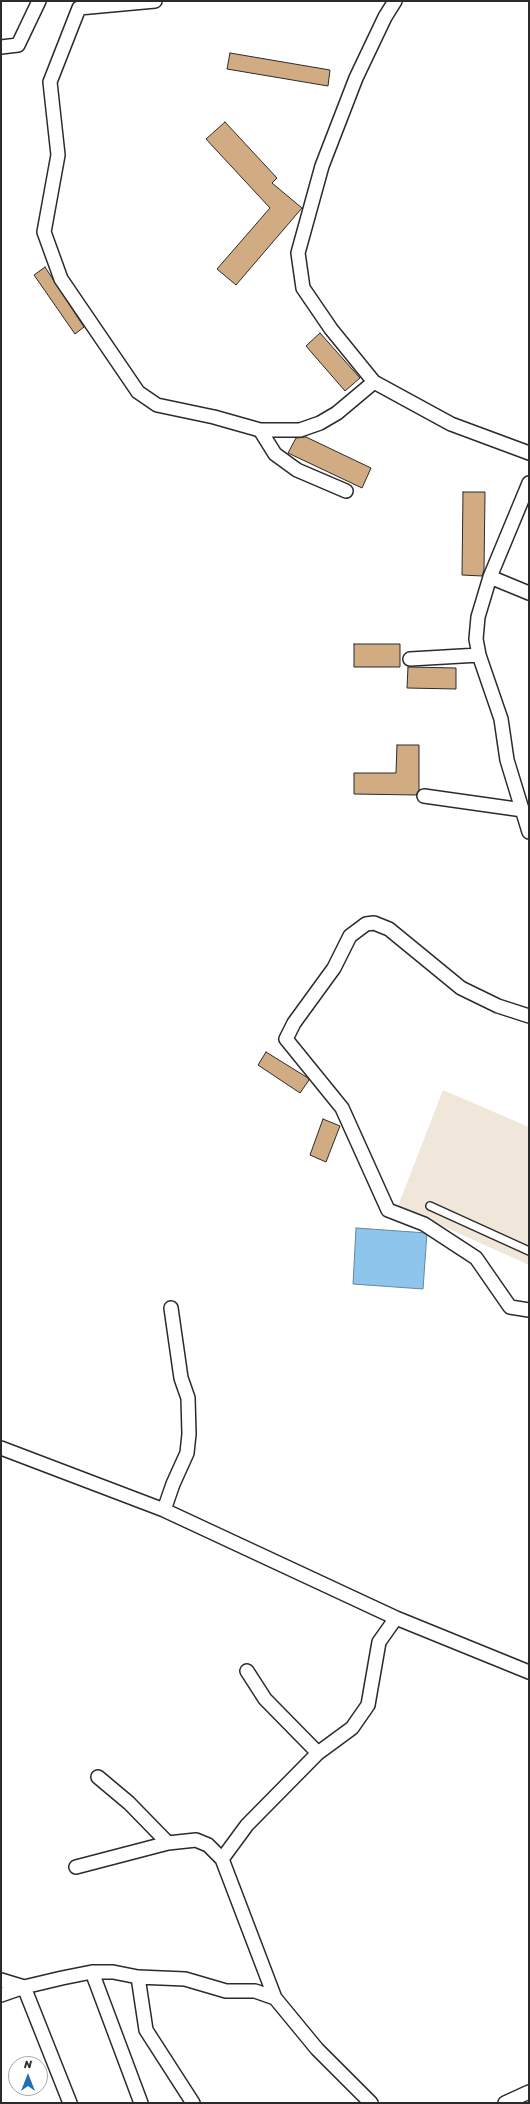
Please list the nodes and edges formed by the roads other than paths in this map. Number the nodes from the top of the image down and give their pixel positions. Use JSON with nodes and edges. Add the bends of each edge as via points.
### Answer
{"nodes":[{"id":1,"x":39,"y":1,"type":"edge"},
{"id":2,"x":155,"y":1,"type":"edge"},
{"id":3,"x":395,"y":1,"type":"edge"},
{"id":4,"x":1,"y":47,"type":"edge"},
{"id":5,"x":374,"y":382,"type":"junction"},
{"id":6,"x":260,"y":430,"type":"junction"},
{"id":7,"x":529,"y":453,"type":"edge"},
{"id":8,"x":529,"y":482,"type":"edge"},
{"id":9,"x":346,"y":491,"type":"dead end"},
{"id":10,"x":490,"y":577,"type":"junction"},
{"id":11,"x":529,"y":593,"type":"edge"},
{"id":12,"x":479,"y":655,"type":"junction"},
{"id":13,"x":410,"y":659,"type":"dead end"},
{"id":14,"x":424,"y":796,"type":"dead end"},
{"id":15,"x":523,"y":810,"type":"junction"},
{"id":16,"x":529,"y":832,"type":"edge"},
{"id":17,"x":529,"y":1016,"type":"edge"},
{"id":18,"x":430,"y":1206,"type":"dead end"},
{"id":19,"x":529,"y":1251,"type":"edge"},
{"id":20,"x":171,"y":1308,"type":"dead end"},
{"id":21,"x":529,"y":1310,"type":"edge"},
{"id":22,"x":1,"y":1448,"type":"edge"},
{"id":23,"x":164,"y":1510,"type":"junction"},
{"id":24,"x":396,"y":1618,"type":"junction"},
{"id":25,"x":247,"y":1671,"type":"dead end"},
{"id":26,"x":529,"y":1672,"type":"edge"},
{"id":27,"x":318,"y":1753,"type":"junction"},
{"id":28,"x":98,"y":1777,"type":"dead end"},
{"id":29,"x":168,"y":1843,"type":"junction"},
{"id":30,"x":222,"y":1859,"type":"junction"},
{"id":31,"x":76,"y":1867,"type":"dead end"},
{"id":32,"x":92,"y":1972,"type":"junction"},
{"id":33,"x":138,"y":1977,"type":"junction"},
{"id":34,"x":1,"y":1980,"type":"edge"},
{"id":35,"x":24,"y":1987,"type":"junction"},
{"id":36,"x":1,"y":1995,"type":"edge"},
{"id":37,"x":276,"y":1998,"type":"junction"},
{"id":38,"x":529,"y":2092,"type":"edge"},
{"id":39,"x":70,"y":2103,"type":"edge"},
{"id":40,"x":141,"y":2103,"type":"edge"},
{"id":41,"x":193,"y":2103,"type":"edge"},
{"id":42,"x":371,"y":2103,"type":"edge"},
{"id":43,"x":505,"y":2103,"type":"edge"}],
"edges":[{"from":1,"to":4,"type":"street","via":[[18,45]]},
{"from":2,"to":6,"type":"street","via":[[79,8],[50,82],[58,155],[44,232],[61,279],[138,392],[157,405]]},
{"from":3,"to":5,"type":"street","via":[[356,78],[322,166],[298,253],[303,288],[331,329]]},
{"from":5,"to":6,"type":"street","via":[[320,423],[300,430]]},
{"from":5,"to":7,"type":"street","via":[[451,424]]},
{"from":6,"to":9,"type":"street","via":[[275,454],[297,470]]},
{"from":8,"to":10,"type":"street"},
{"from":10,"to":11,"type":"street"},
{"from":10,"to":12,"type":"street","via":[[478,617],[476,639]]},
{"from":12,"to":13,"type":"street"},
{"from":12,"to":15,"type":"street","via":[[501,719],[507,760]]},
{"from":14,"to":15,"type":"street"},
{"from":15,"to":16,"type":"street"},
{"from":17,"to":21,"type":"street","via":[[498,1006],[461,988],[389,930],[374,923],[366,924],[350,936],[334,968],[294,1023],[286,1039],[342,1108],[388,1210],[424,1224],[476,1258],[510,1306]]},
{"from":18,"to":19,"type":"lane"},
{"from":20,"to":23,"type":"street","via":[[181,1378],[188,1398],[189,1434],[187,1453]]},
{"from":22,"to":23,"type":"street"},
{"from":23,"to":24,"type":"street"},
{"from":24,"to":26,"type":"street"},
{"from":24,"to":27,"type":"street","via":[[379,1642],[376,1651],[368,1705],[352,1728]]},
{"from":25,"to":27,"type":"street","via":[[265,1699]]},
{"from":27,"to":30,"type":"street","via":[[247,1824]]},
{"from":28,"to":29,"type":"street","via":[[129,1803]]},
{"from":29,"to":30,"type":"street","via":[[201,1841]]},
{"from":29,"to":31,"type":"street"},
{"from":30,"to":37,"type":"street"},
{"from":32,"to":33,"type":"street","via":[[112,1972]]},
{"from":32,"to":35,"type":"street"},
{"from":32,"to":40,"type":"street"},
{"from":33,"to":37,"type":"street","via":[[185,1979],[226,1991],[255,1991]]},
{"from":33,"to":41,"type":"street","via":[[146,2030]]},
{"from":34,"to":35,"type":"street"},
{"from":35,"to":36,"type":"street"},
{"from":35,"to":39,"type":"street"},
{"from":37,"to":42,"type":"street","via":[[317,2049]]},
{"from":38,"to":43,"type":"street"}]}
